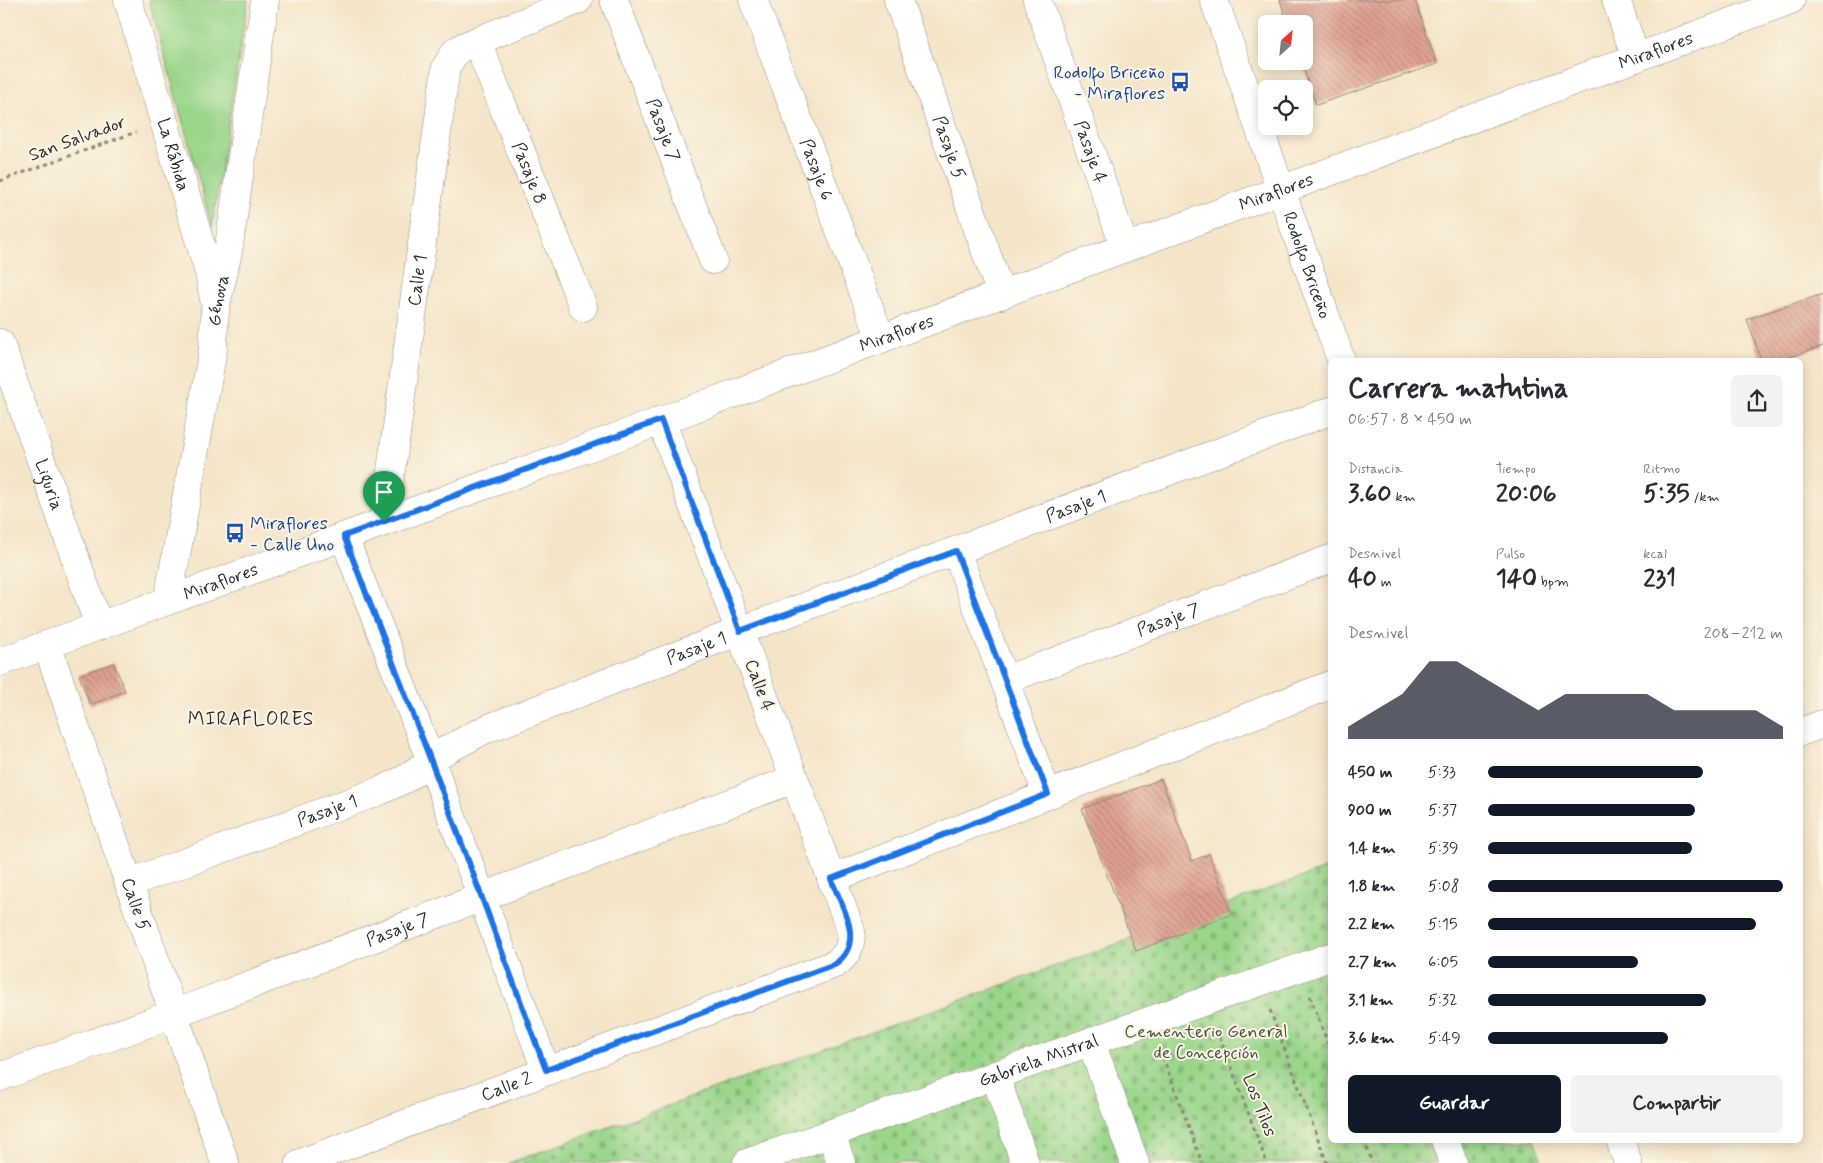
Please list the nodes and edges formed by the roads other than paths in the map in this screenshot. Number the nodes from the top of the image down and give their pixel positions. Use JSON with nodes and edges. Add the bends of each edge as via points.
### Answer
{"nodes":[{"id":1,"x":128,"y":0,"type":"edge"},
{"id":2,"x":265,"y":0,"type":"edge"},
{"id":3,"x":578,"y":0,"type":"edge"},
{"id":4,"x":614,"y":0,"type":"edge"},
{"id":5,"x":753,"y":0,"type":"edge"},
{"id":6,"x":898,"y":0,"type":"edge"},
{"id":7,"x":1037,"y":0,"type":"edge"},
{"id":8,"x":1214,"y":0,"type":"edge"},
{"id":9,"x":1616,"y":0,"type":"edge"},
{"id":10,"x":1791,"y":0,"type":"edge"},
{"id":11,"x":471,"y":43,"type":"junction"},
{"id":12,"x":1636,"y":58,"type":"junction"},
{"id":13,"x":1280,"y":191,"type":"junction"},
{"id":14,"x":1124,"y":248,"type":"junction"},
{"id":15,"x":713,"y":260,"type":"dead end"},
{"id":16,"x":1002,"y":294,"type":"junction"},
{"id":17,"x":583,"y":307,"type":"dead end"},
{"id":18,"x":215,"y":310,"type":"junction"},
{"id":19,"x":881,"y":339,"type":"junction"},
{"id":20,"x":0,"y":343,"type":"edge"},
{"id":21,"x":1341,"y":358,"type":"edge"},
{"id":22,"x":1328,"y":412,"type":"edge"},
{"id":23,"x":661,"y":420,"type":"junction"},
{"id":24,"x":384,"y":522,"type":"junction"},
{"id":25,"x":344,"y":536,"type":"junction"},
{"id":26,"x":956,"y":551,"type":"junction"},
{"id":27,"x":1328,"y":560,"type":"edge"},
{"id":28,"x":168,"y":600,"type":"junction"},
{"id":29,"x":99,"y":626,"type":"junction"},
{"id":30,"x":740,"y":631,"type":"junction"},
{"id":31,"x":47,"y":645,"type":"junction"},
{"id":32,"x":0,"y":662,"type":"edge"},
{"id":33,"x":1005,"y":680,"type":"junction"},
{"id":34,"x":1328,"y":686,"type":"edge"},
{"id":35,"x":1823,"y":724,"type":"edge"},
{"id":36,"x":1803,"y":731,"type":"edge"},
{"id":37,"x":431,"y":761,"type":"junction"},
{"id":38,"x":794,"y":779,"type":"junction"},
{"id":39,"x":1048,"y":794,"type":"junction"},
{"id":40,"x":831,"y":879,"type":"junction"},
{"id":41,"x":129,"y":883,"type":"junction"},
{"id":42,"x":480,"y":898,"type":"junction"},
{"id":43,"x":849,"y":950,"type":"joint"},
{"id":44,"x":1328,"y":958,"type":"edge"},
{"id":45,"x":174,"y":1014,"type":"junction"},
{"id":46,"x":1091,"y":1042,"type":"junction"},
{"id":47,"x":546,"y":1070,"type":"junction"},
{"id":48,"x":995,"y":1075,"type":"junction"},
{"id":49,"x":0,"y":1077,"type":"edge"},
{"id":50,"x":831,"y":1133,"type":"junction"},
{"id":51,"x":1446,"y":1143,"type":"edge"},
{"id":52,"x":1621,"y":1143,"type":"edge"},
{"id":53,"x":224,"y":1163,"type":"edge"},
{"id":54,"x":300,"y":1163,"type":"edge"},
{"id":55,"x":747,"y":1163,"type":"edge"},
{"id":56,"x":841,"y":1163,"type":"edge"},
{"id":57,"x":1025,"y":1163,"type":"edge"},
{"id":58,"x":1134,"y":1163,"type":"edge"},
{"id":59,"x":1453,"y":1163,"type":"edge"},
{"id":60,"x":1628,"y":1163,"type":"edge"}],
"edges":[{"from":1,"to":18,"type":"street","name":"La Rábida","via":[[209,273]]},
{"from":2,"to":18,"type":"street","name":"Génova","via":[[228,252]]},
{"from":3,"to":11,"type":"street"},
{"from":4,"to":15,"type":"street","name":"Pasaje 7"},
{"from":5,"to":19,"type":"street","name":"Pasaje 6"},
{"from":6,"to":16,"type":"street","name":"Pasaje 5"},
{"from":7,"to":14,"type":"street","name":"Pasaje 4"},
{"from":8,"to":13,"type":"street","name":"Rodolfo Briceño"},
{"from":9,"to":12,"type":"street"},
{"from":10,"to":12,"type":"street","name":"Miraflores"},
{"from":11,"to":17,"type":"street","name":"Pasaje 8"},
{"from":11,"to":24,"type":"street","name":"Calle 1","via":[[449,59],[443,75]]},
{"from":12,"to":13,"type":"street","name":"Miraflores"},
{"from":13,"to":14,"type":"street","name":"Miraflores"},
{"from":13,"to":21,"type":"street","name":"Rodolfo Briceño"},
{"from":14,"to":16,"type":"street","name":"Miraflores"},
{"from":16,"to":19,"type":"street","name":"Miraflores"},
{"from":18,"to":28,"type":"street","name":"Génova","via":[[213,349]]},
{"from":19,"to":23,"type":"street","name":"Miraflores"},
{"from":20,"to":29,"type":"street","name":"Liguria"},
{"from":22,"to":26,"type":"street","name":"Pasaje 1"},
{"from":23,"to":24,"type":"street","name":"Miraflores"},
{"from":23,"to":30,"type":"street","name":"Calle 4"},
{"from":24,"to":25,"type":"street","name":"Miraflores"},
{"from":25,"to":28,"type":"street","name":"Miraflores"},
{"from":25,"to":37,"type":"street"},
{"from":26,"to":30,"type":"street","name":"Pasaje 1"},
{"from":26,"to":33,"type":"street"},
{"from":27,"to":33,"type":"street","name":"Pasaje 7"},
{"from":28,"to":29,"type":"street","name":"Miraflores"},
{"from":29,"to":31,"type":"street","name":"Miraflores"},
{"from":30,"to":37,"type":"street","name":"Pasaje 1","via":[[484,730],[454,744]]},
{"from":30,"to":38,"type":"street","name":"Calle 4"},
{"from":31,"to":32,"type":"street","name":"Miraflores"},
{"from":31,"to":41,"type":"street","name":"Calle 5"},
{"from":33,"to":39,"type":"street"},
{"from":34,"to":39,"type":"street"},
{"from":35,"to":36,"type":"street"},
{"from":37,"to":41,"type":"street","name":"Pasaje 1","via":[[380,791]]},
{"from":37,"to":42,"type":"street"},
{"from":38,"to":40,"type":"street","name":"Calle 4"},
{"from":38,"to":42,"type":"street","name":"Pasaje 7"},
{"from":39,"to":40,"type":"street"},
{"from":40,"to":43,"type":"street","name":"Calle 4","via":[[851,931]]},
{"from":41,"to":45,"type":"street","name":"Calle 5"},
{"from":42,"to":45,"type":"street","name":"Pasaje 7"},
{"from":42,"to":47,"type":"street"},
{"from":43,"to":47,"type":"street","name":"Calle 2","via":[[835,964]]},
{"from":44,"to":46,"type":"street","name":"Gabriela Mistral"},
{"from":45,"to":49,"type":"street","name":"Pasaje 7"},
{"from":45,"to":53,"type":"street","name":"Calle 5"},
{"from":46,"to":48,"type":"street","name":"Gabriela Mistral"},
{"from":46,"to":58,"type":"street"},
{"from":47,"to":54,"type":"street","name":"Calle 2"},
{"from":48,"to":50,"type":"street","name":"Gabriela Mistral"},
{"from":48,"to":57,"type":"street"},
{"from":50,"to":55,"type":"street","name":"Gabriela Mistral"},
{"from":50,"to":56,"type":"street"},
{"from":51,"to":59,"type":"street"},
{"from":52,"to":60,"type":"street"}]}
